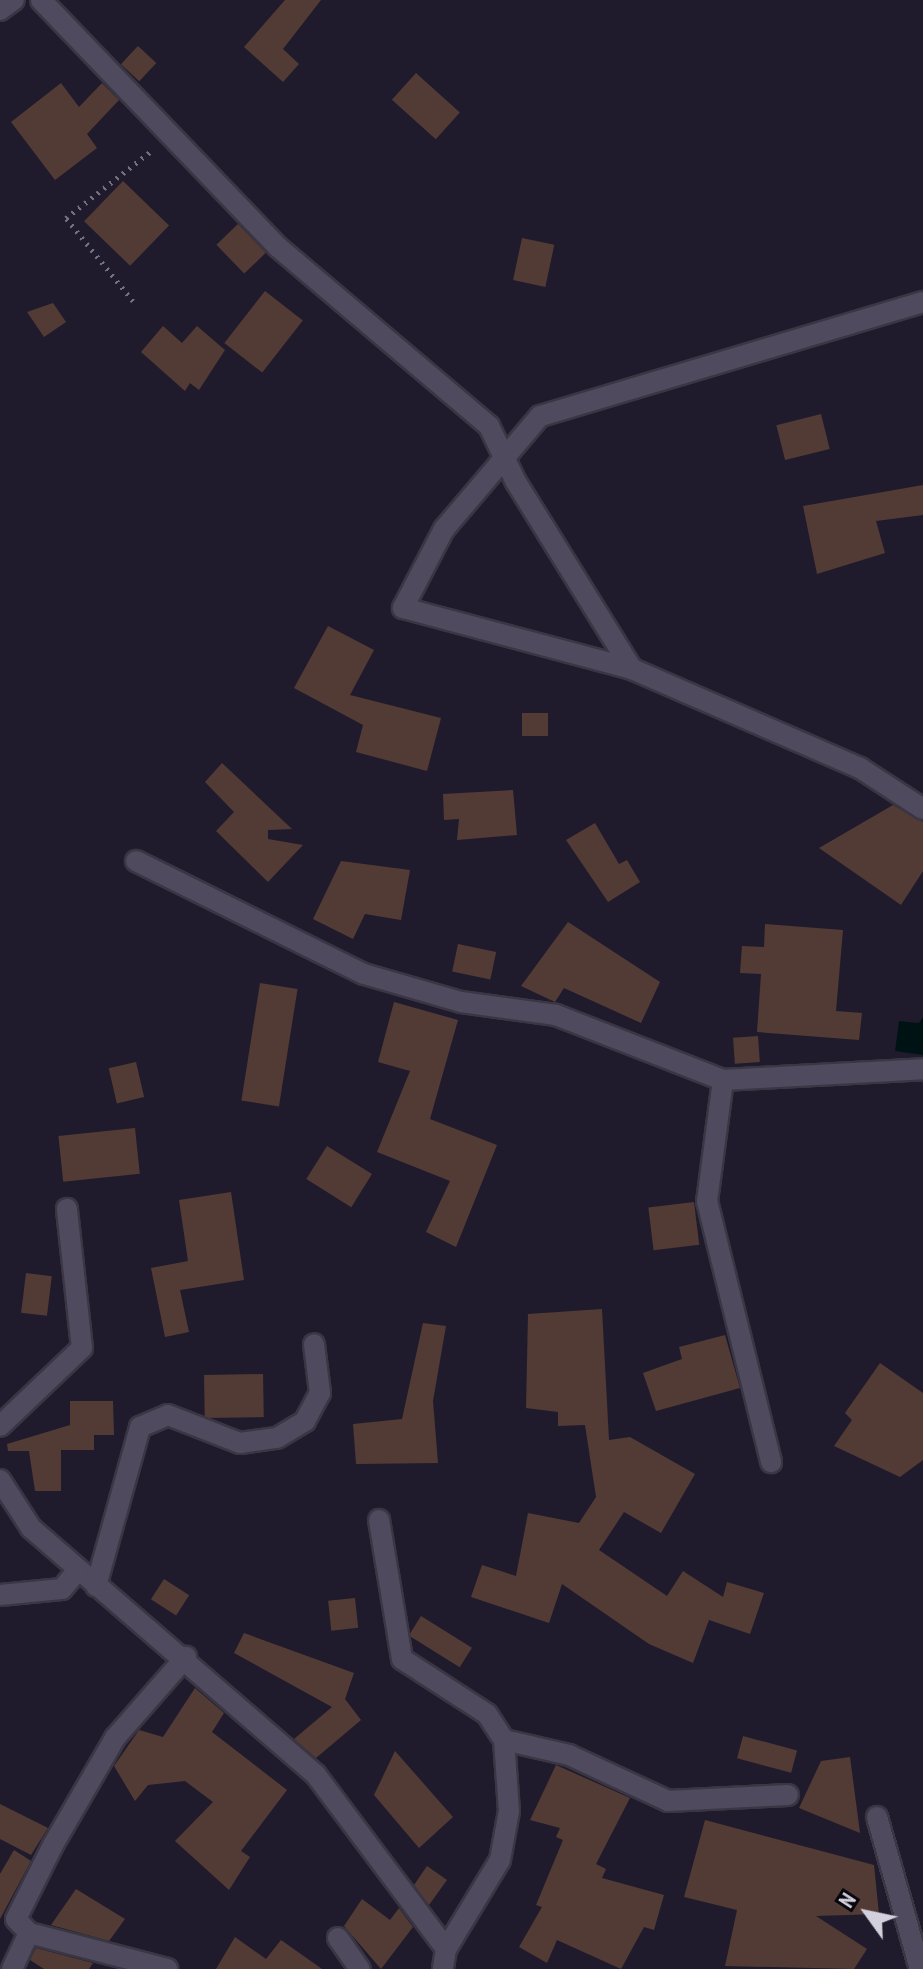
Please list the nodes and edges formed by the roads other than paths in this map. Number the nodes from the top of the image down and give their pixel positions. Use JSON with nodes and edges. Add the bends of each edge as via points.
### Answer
{"nodes":[{"id":1,"x":14,"y":0,"type":"edge"},
{"id":2,"x":41,"y":0,"type":"edge"},
{"id":3,"x":0,"y":10,"type":"edge"},
{"id":4,"x":923,"y":302,"type":"edge"},
{"id":5,"x":505,"y":451,"type":"junction"},
{"id":6,"x":632,"y":669,"type":"junction"},
{"id":7,"x":923,"y":809,"type":"edge"},
{"id":8,"x":136,"y":861,"type":"dead end"},
{"id":9,"x":923,"y":1069,"type":"edge"},
{"id":10,"x":723,"y":1080,"type":"junction"},
{"id":11,"x":67,"y":1209,"type":"dead end"},
{"id":12,"x":314,"y":1344,"type":"dead end"},
{"id":13,"x":0,"y":1426,"type":"edge"},
{"id":14,"x":771,"y":1462,"type":"dead end"},
{"id":15,"x":0,"y":1480,"type":"edge"},
{"id":16,"x":379,"y":1520,"type":"dead end"},
{"id":17,"x":78,"y":1570,"type":"junction"},
{"id":18,"x":96,"y":1586,"type":"junction"},
{"id":19,"x":0,"y":1595,"type":"edge"},
{"id":20,"x":186,"y":1657,"type":"junction"},
{"id":21,"x":504,"y":1740,"type":"junction"},
{"id":22,"x":788,"y":1795,"type":"dead end"},
{"id":23,"x":877,"y":1817,"type":"dead end"},
{"id":24,"x":29,"y":1933,"type":"junction"},
{"id":25,"x":338,"y":1938,"type":"dead end"},
{"id":26,"x":445,"y":1959,"type":"edge"},
{"id":27,"x":12,"y":1969,"type":"edge"},
{"id":28,"x":167,"y":1969,"type":"edge"},
{"id":29,"x":360,"y":1969,"type":"edge"},
{"id":30,"x":920,"y":1969,"type":"edge"}],
"edges":[{"from":1,"to":3,"type":"street"},
{"from":2,"to":5,"type":"street","via":[[289,256],[459,396]]},
{"from":4,"to":5,"type":"street","via":[[540,416]]},
{"from":5,"to":6,"type":"street","via":[[516,482]]},
{"from":5,"to":6,"type":"street","via":[[444,529],[403,608]]},
{"from":6,"to":7,"type":"street","via":[[860,768]]},
{"from":8,"to":10,"type":"street","via":[[364,974],[461,1002],[556,1015]]},
{"from":9,"to":10,"type":"street"},
{"from":10,"to":14,"type":"street","via":[[707,1201]]},
{"from":11,"to":13,"type":"street","via":[[82,1348]]},
{"from":12,"to":18,"type":"street","via":[[320,1393],[305,1421],[277,1438],[240,1443],[168,1415],[140,1427]]},
{"from":15,"to":17,"type":"street","via":[[31,1528]]},
{"from":16,"to":21,"type":"street","via":[[402,1659],[487,1714]]},
{"from":17,"to":18,"type":"street"},
{"from":17,"to":19,"type":"street","via":[[62,1589]]},
{"from":18,"to":20,"type":"street"},
{"from":20,"to":24,"type":"street","via":[[115,1738],[87,1783],[16,1919]]},
{"from":20,"to":26,"type":"street","via":[[316,1775]]},
{"from":21,"to":22,"type":"street","via":[[569,1755],[668,1801]]},
{"from":21,"to":26,"type":"street","via":[[509,1811],[500,1860]]},
{"from":23,"to":30,"type":"street"},
{"from":24,"to":27,"type":"street"},
{"from":24,"to":28,"type":"street"},
{"from":25,"to":29,"type":"street"}]}
